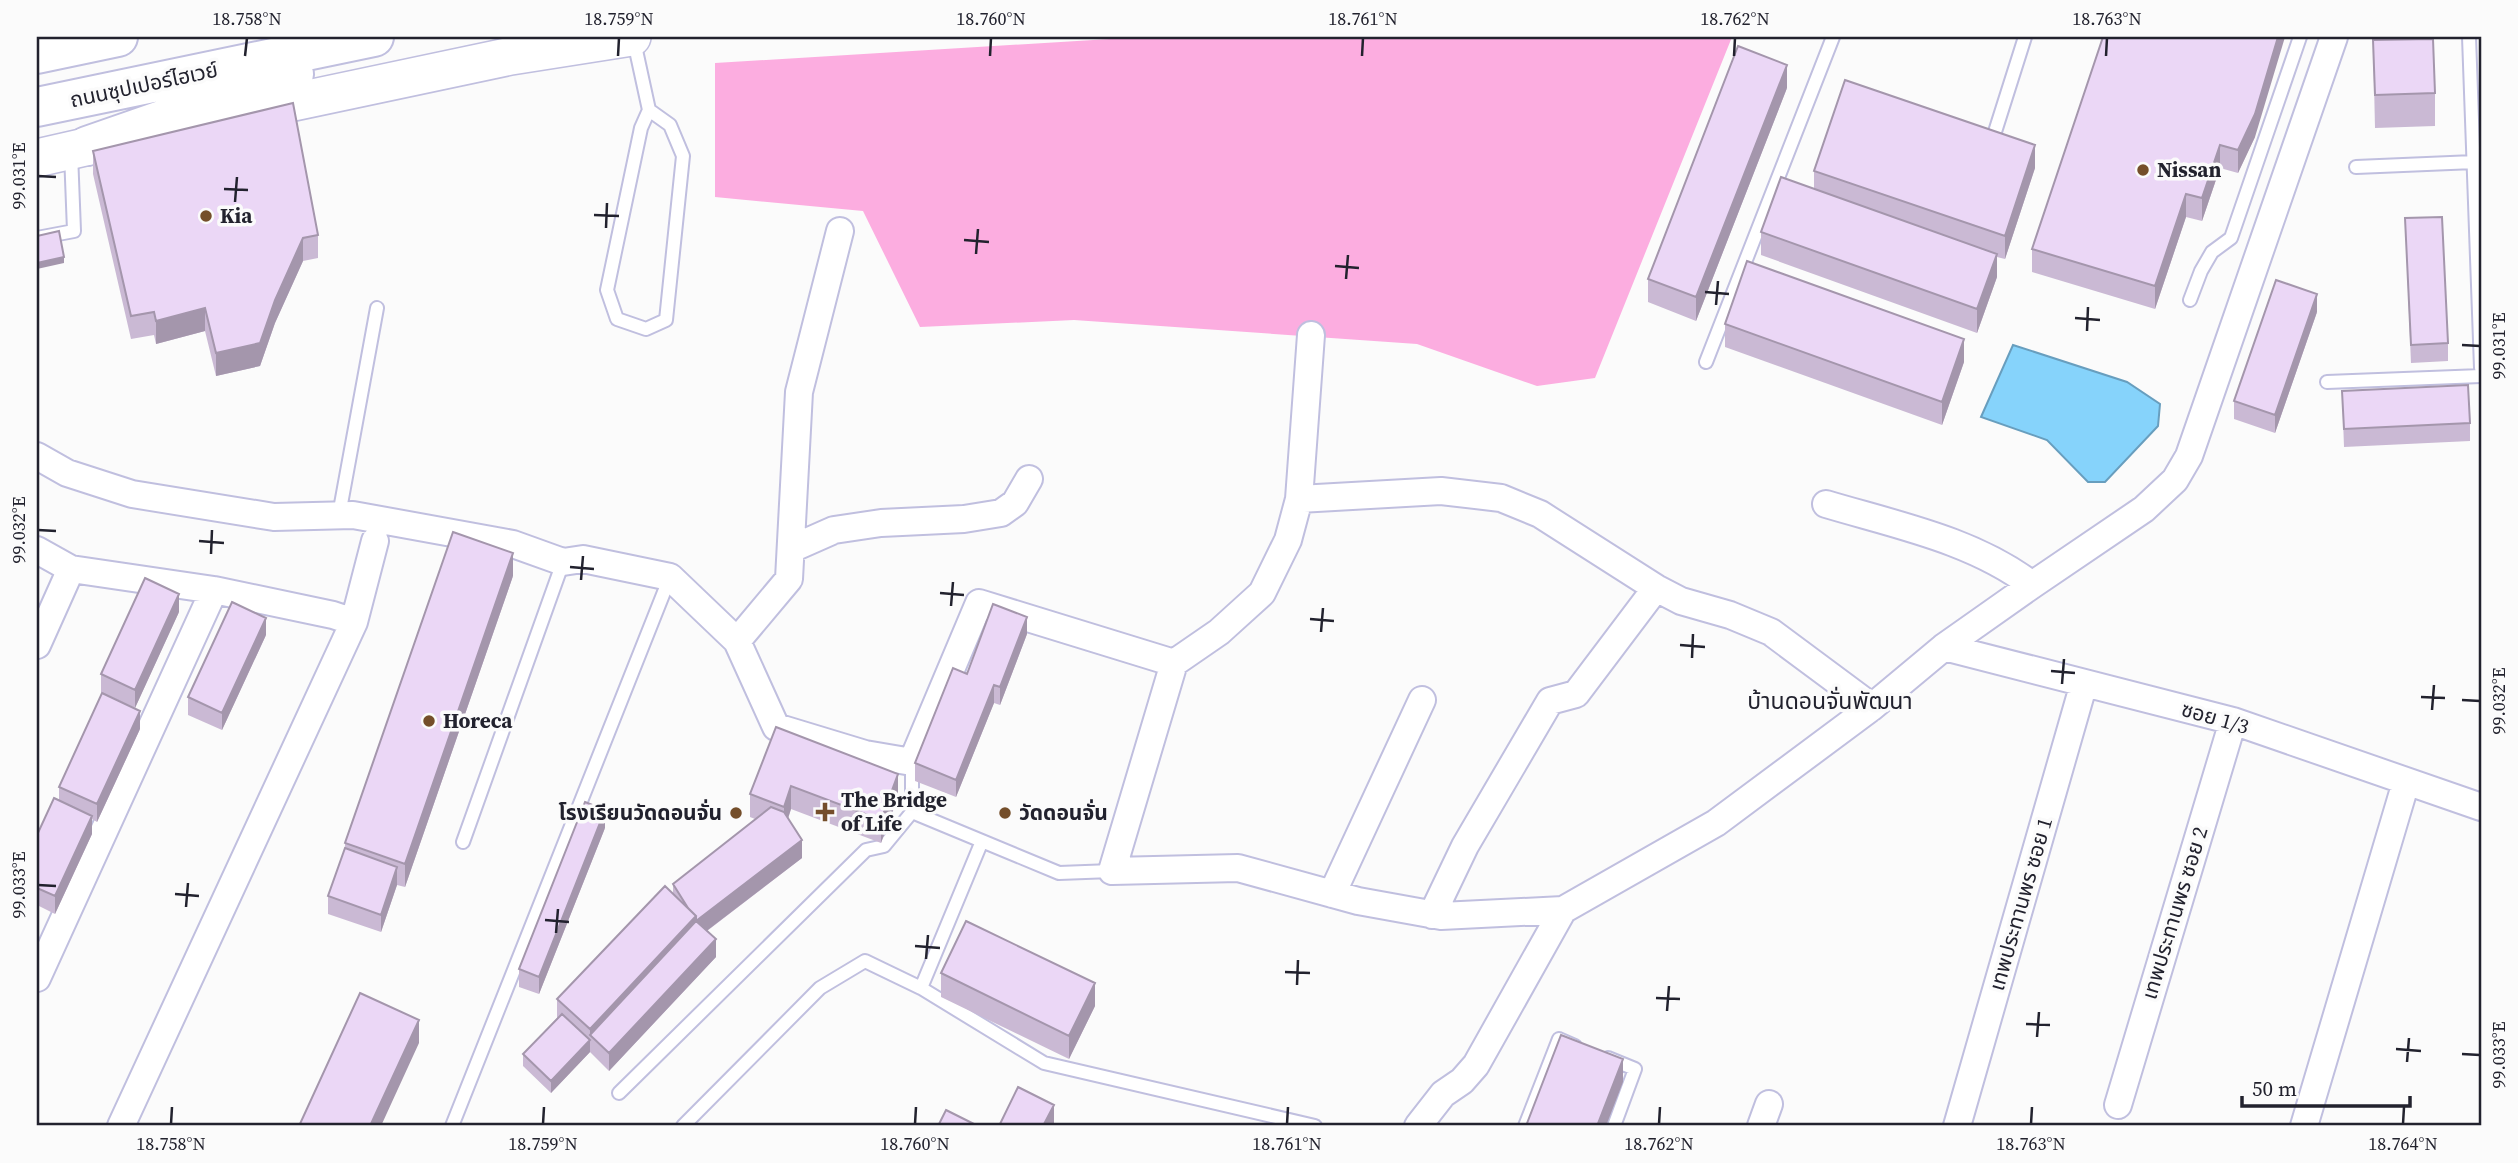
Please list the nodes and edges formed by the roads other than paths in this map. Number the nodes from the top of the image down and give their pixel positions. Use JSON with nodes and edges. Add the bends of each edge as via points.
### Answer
{"nodes":[{"id":1,"x":118,"y":37,"type":"edge"},
{"id":2,"x":374,"y":37,"type":"edge"},
{"id":3,"x":402,"y":37,"type":"edge"},
{"id":4,"x":632,"y":37,"type":"edge"},
{"id":5,"x":1833,"y":37,"type":"edge"},
{"id":6,"x":2025,"y":37,"type":"edge"},
{"id":7,"x":2300,"y":37,"type":"edge"},
{"id":8,"x":2334,"y":37,"type":"edge"},
{"id":9,"x":2469,"y":37,"type":"edge"},
{"id":10,"x":37,"y":54,"type":"edge"},
{"id":11,"x":37,"y":107,"type":"edge"},
{"id":12,"x":649,"y":110,"type":"junction"},
{"id":13,"x":1994,"y":135,"type":"edge"},
{"id":14,"x":65,"y":151,"type":"edge"},
{"id":15,"x":2474,"y":162,"type":"junction"},
{"id":16,"x":2356,"y":167,"type":"dead end"},
{"id":17,"x":840,"y":231,"type":"dead end"},
{"id":18,"x":37,"y":238,"type":"edge"},
{"id":19,"x":2480,"y":297,"type":"edge"},
{"id":20,"x":2190,"y":300,"type":"dead end"},
{"id":21,"x":377,"y":308,"type":"dead end"},
{"id":22,"x":1311,"y":335,"type":"dead end"},
{"id":23,"x":1706,"y":362,"type":"dead end"},
{"id":24,"x":2481,"y":368,"type":"edge"},
{"id":25,"x":2481,"y":376,"type":"edge"},
{"id":26,"x":2327,"y":382,"type":"dead end"},
{"id":27,"x":37,"y":456,"type":"edge"},
{"id":28,"x":1028,"y":478,"type":"dead end"},
{"id":29,"x":1299,"y":499,"type":"junction"},
{"id":30,"x":1826,"y":504,"type":"dead end"},
{"id":31,"x":339,"y":515,"type":"junction"},
{"id":32,"x":374,"y":541,"type":"dead end"},
{"id":33,"x":37,"y":550,"type":"edge"},
{"id":34,"x":791,"y":550,"type":"junction"},
{"id":35,"x":563,"y":562,"type":"junction"},
{"id":36,"x":71,"y":569,"type":"junction"},
{"id":37,"x":670,"y":578,"type":"junction"},
{"id":38,"x":2032,"y":585,"type":"junction"},
{"id":39,"x":1656,"y":588,"type":"junction"},
{"id":40,"x":215,"y":590,"type":"junction"},
{"id":41,"x":354,"y":622,"type":"junction"},
{"id":42,"x":737,"y":641,"type":"junction"},
{"id":43,"x":37,"y":645,"type":"edge"},
{"id":44,"x":1944,"y":648,"type":"junction"},
{"id":45,"x":1174,"y":663,"type":"junction"},
{"id":46,"x":2084,"y":683,"type":"junction"},
{"id":47,"x":1422,"y":700,"type":"dead end"},
{"id":48,"x":1872,"y":707,"type":"junction"},
{"id":49,"x":2233,"y":722,"type":"junction"},
{"id":50,"x":912,"y":762,"type":"junction"},
{"id":51,"x":2406,"y":782,"type":"junction"},
{"id":52,"x":2481,"y":807,"type":"edge"},
{"id":53,"x":912,"y":812,"type":"junction"},
{"id":54,"x":982,"y":841,"type":"junction"},
{"id":55,"x":463,"y":842,"type":"dead end"},
{"id":56,"x":1112,"y":871,"type":"junction"},
{"id":57,"x":1332,"y":894,"type":"junction"},
{"id":58,"x":1563,"y":910,"type":"junction"},
{"id":59,"x":1432,"y":915,"type":"junction"},
{"id":60,"x":37,"y":978,"type":"edge"},
{"id":61,"x":921,"y":988,"type":"junction"},
{"id":62,"x":1584,"y":1049,"type":"edge"},
{"id":63,"x":1597,"y":1054,"type":"edge"},
{"id":64,"x":619,"y":1093,"type":"dead end"},
{"id":65,"x":2118,"y":1105,"type":"dead end"},
{"id":66,"x":121,"y":1126,"type":"edge"},
{"id":67,"x":452,"y":1126,"type":"edge"},
{"id":68,"x":683,"y":1126,"type":"edge"},
{"id":69,"x":1315,"y":1126,"type":"edge"},
{"id":70,"x":1418,"y":1126,"type":"edge"},
{"id":71,"x":1525,"y":1126,"type":"edge"},
{"id":72,"x":1614,"y":1126,"type":"edge"},
{"id":73,"x":1957,"y":1126,"type":"edge"},
{"id":74,"x":2304,"y":1126,"type":"edge"}],
"edges":[{"from":1,"to":10,"type":"highway"},
{"from":2,"to":11,"type":"highway","name":"ถนนซุปเปอร์ไฮเวย์"},
{"from":3,"to":14,"type":"highway"},
{"from":4,"to":12,"type":"lane"},
{"from":4,"to":14,"type":"main road","via":[[511,56]]},
{"from":5,"to":23,"type":"lane","via":[[1746,277]]},
{"from":6,"to":13,"type":"lane"},
{"from":7,"to":20,"type":"lane","via":[[2231,238],[2212,252]]},
{"from":8,"to":38,"type":"street","via":[[2189,456],[2159,497]]},
{"from":9,"to":15,"type":"lane"},
{"from":12,"to":12,"type":"lane","via":[[670,125],[683,156],[666,320],[646,329],[617,319],[607,290],[641,128]]},
{"from":14,"to":18,"type":"lane","via":[[74,231]]},
{"from":15,"to":16,"type":"lane"},
{"from":15,"to":19,"type":"lane"},
{"from":17,"to":34,"type":"street","via":[[799,392]]},
{"from":19,"to":24,"type":"lane"},
{"from":21,"to":31,"type":"lane"},
{"from":22,"to":29,"type":"street"},
{"from":25,"to":26,"type":"lane"},
{"from":27,"to":31,"type":"street","via":[[67,472],[132,494],[274,516]]},
{"from":28,"to":34,"type":"street","via":[[1015,503],[1001,513],[834,530]]},
{"from":29,"to":39,"type":"street","via":[[1441,491],[1501,498],[1539,514]]},
{"from":29,"to":45,"type":"street","via":[[1288,540],[1262,593],[1219,632]]},
{"from":30,"to":38,"type":"street","via":[[1958,545],[2010,568]]},
{"from":31,"to":35,"type":"street","via":[[513,544]]},
{"from":32,"to":41,"type":"street"},
{"from":33,"to":36,"type":"street"},
{"from":34,"to":42,"type":"street","via":[[789,579]]},
{"from":35,"to":37,"type":"street","via":[[583,559]]},
{"from":35,"to":55,"type":"lane"},
{"from":36,"to":40,"type":"street"},
{"from":36,"to":43,"type":"street"},
{"from":37,"to":42,"type":"street"},
{"from":37,"to":67,"type":"lane"},
{"from":38,"to":44,"type":"street"},
{"from":39,"to":48,"type":"street","via":[[1771,632]]},
{"from":39,"to":59,"type":"street","via":[[1576,694],[1550,701],[1465,846]]},
{"from":40,"to":41,"type":"street"},
{"from":40,"to":60,"type":"street"},
{"from":41,"to":66,"type":"street"},
{"from":42,"to":50,"type":"street","via":[[776,727],[865,754]]},
{"from":44,"to":46,"type":"street","name":"ซอย 1/3"},
{"from":44,"to":48,"type":"street"},
{"from":45,"to":50,"type":"street","via":[[979,603]]},
{"from":45,"to":56,"type":"street"},
{"from":46,"to":49,"type":"street","name":"ซอย 1/3"},
{"from":46,"to":73,"type":"street","name":"เทพประทานพร ซอย 1"},
{"from":47,"to":57,"type":"street"},
{"from":48,"to":58,"type":"street","via":[[1716,823]]},
{"from":49,"to":51,"type":"street","name":"ซอย 1/3"},
{"from":49,"to":65,"type":"street","name":"เทพประทานพร ซอย 2"},
{"from":50,"to":53,"type":"lane"},
{"from":51,"to":52,"type":"street","name":"ซอย 1/3"},
{"from":51,"to":74,"type":"street"},
{"from":53,"to":54,"type":"lane"},
{"from":53,"to":64,"type":"lane","via":[[884,846],[866,850]]},
{"from":54,"to":56,"type":"lane","via":[[1059,873]]},
{"from":54,"to":61,"type":"lane"},
{"from":56,"to":57,"type":"street","via":[[1238,868]]},
{"from":57,"to":59,"type":"street"},
{"from":58,"to":59,"type":"street"},
{"from":58,"to":70,"type":"street","via":[[1476,1065],[1443,1094]]},
{"from":61,"to":68,"type":"lane","via":[[864,961],[820,988]]},
{"from":61,"to":69,"type":"lane","via":[[1044,1063]]},
{"from":62,"to":71,"type":"lane","via":[[1559,1040]]},
{"from":63,"to":72,"type":"lane","via":[[1635,1069]]}]}
